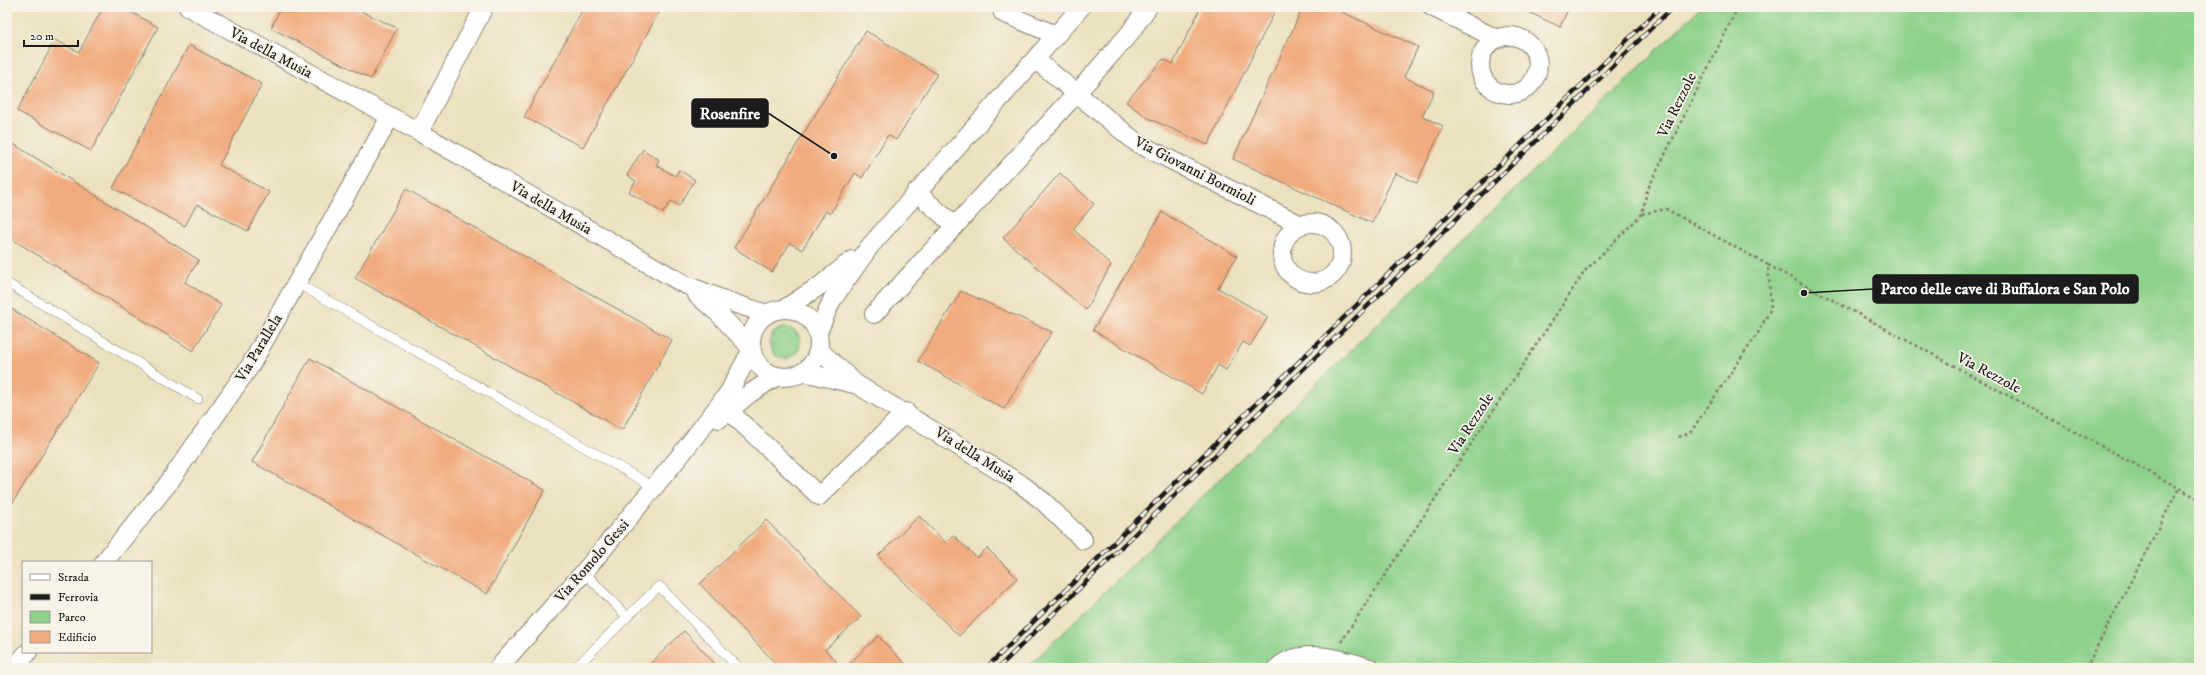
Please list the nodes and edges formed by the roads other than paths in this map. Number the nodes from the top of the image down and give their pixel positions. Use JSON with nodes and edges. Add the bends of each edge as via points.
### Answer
{"nodes":[{"id":1,"x":188,"y":7,"type":"edge"},
{"id":2,"x":484,"y":7,"type":"edge"},
{"id":3,"x":1081,"y":7,"type":"edge"},
{"id":4,"x":1148,"y":7,"type":"edge"},
{"id":5,"x":1432,"y":7,"type":"edge"},
{"id":6,"x":206,"y":12,"type":"edge"},
{"id":7,"x":1003,"y":13,"type":"dead end"},
{"id":8,"x":1056,"y":35,"type":"junction"},
{"id":9,"x":1497,"y":39,"type":"dead end"},
{"id":10,"x":1036,"y":60,"type":"junction"},
{"id":11,"x":1076,"y":94,"type":"junction"},
{"id":12,"x":390,"y":117,"type":"junction"},
{"id":13,"x":418,"y":132,"type":"junction"},
{"id":14,"x":916,"y":192,"type":"junction"},
{"id":15,"x":955,"y":226,"type":"junction"},
{"id":16,"x":1301,"y":226,"type":"dead end"},
{"id":17,"x":870,"y":246,"type":"junction"},
{"id":18,"x":7,"y":282,"type":"edge"},
{"id":19,"x":297,"y":283,"type":"junction"},
{"id":20,"x":684,"y":284,"type":"junction"},
{"id":21,"x":776,"y":311,"type":"junction"},
{"id":22,"x":874,"y":314,"type":"dead end"},
{"id":23,"x":818,"y":341,"type":"junction"},
{"id":24,"x":752,"y":349,"type":"junction"},
{"id":25,"x":804,"y":372,"type":"junction"},
{"id":26,"x":777,"y":376,"type":"junction"},
{"id":27,"x":856,"y":384,"type":"junction"},
{"id":28,"x":198,"y":399,"type":"dead end"},
{"id":29,"x":729,"y":411,"type":"junction"},
{"id":30,"x":906,"y":412,"type":"junction"},
{"id":31,"x":683,"y":452,"type":"junction"},
{"id":32,"x":654,"y":488,"type":"junction"},
{"id":33,"x":1083,"y":540,"type":"dead end"},
{"id":34,"x":105,"y":561,"type":"edge"},
{"id":35,"x":584,"y":572,"type":"junction"},
{"id":36,"x":627,"y":617,"type":"junction"},
{"id":37,"x":27,"y":653,"type":"edge"},
{"id":38,"x":1333,"y":663,"type":"edge"},
{"id":39,"x":14,"y":668,"type":"edge"},
{"id":40,"x":498,"y":668,"type":"edge"},
{"id":41,"x":574,"y":668,"type":"edge"},
{"id":42,"x":739,"y":668,"type":"edge"},
{"id":43,"x":1277,"y":668,"type":"edge"},
{"id":44,"x":1370,"y":668,"type":"edge"}],
"edges":[{"from":1,"to":6,"type":"street","name":"Via della Musia"},
{"from":2,"to":13,"type":"street"},
{"from":3,"to":8,"type":"street"},
{"from":4,"to":11,"type":"street"},
{"from":5,"to":9,"type":"street"},
{"from":6,"to":12,"type":"street","name":"Via della Musia"},
{"from":7,"to":8,"type":"street"},
{"from":8,"to":10,"type":"street"},
{"from":10,"to":11,"type":"street","name":"Via Giovanni Bormioli"},
{"from":10,"to":14,"type":"street"},
{"from":11,"to":15,"type":"street"},
{"from":11,"to":16,"type":"street","name":"Via Giovanni Bormioli","via":[[1138,143]]},
{"from":12,"to":13,"type":"street","name":"Via della Musia"},
{"from":12,"to":19,"type":"street","name":"Via Parallela"},
{"from":13,"to":20,"type":"street","name":"Via della Musia"},
{"from":14,"to":15,"type":"street"},
{"from":14,"to":17,"type":"street"},
{"from":15,"to":22,"type":"street"},
{"from":17,"to":21,"type":"street","via":[[821,285]]},
{"from":17,"to":23,"type":"street","via":[[832,300]]},
{"from":18,"to":28,"type":"lane"},
{"from":19,"to":32,"type":"lane"},
{"from":19,"to":34,"type":"street","name":"Via Parallela","via":[[250,366],[166,485]]},
{"from":20,"to":21,"type":"street","name":"Via della Musia","via":[[727,301]]},
{"from":20,"to":24,"type":"street","name":"Via della Musia","via":[[719,314]]},
{"from":21,"to":23,"type":"street","name":"Via della Musia","via":[[795,310],[805,315],[813,322]]},
{"from":21,"to":24,"type":"street","via":[[754,329]]},
{"from":23,"to":25,"type":"street","via":[[816,358]]},
{"from":23,"to":27,"type":"street","name":"Via della Musia"},
{"from":24,"to":26,"type":"street","name":"Via della Musia","via":[[760,367]]},
{"from":24,"to":31,"type":"street","name":"Via Romolo Gessi","via":[[729,392]]},
{"from":25,"to":26,"type":"street","name":"Via della Musia","via":[[787,377]]},
{"from":25,"to":27,"type":"street","name":"Via della Musia"},
{"from":26,"to":29,"type":"street","name":"Via Romolo Gessi"},
{"from":27,"to":30,"type":"street","name":"Via della Musia"},
{"from":29,"to":30,"type":"street","via":[[819,496]]},
{"from":29,"to":31,"type":"street","name":"Via Romolo Gessi"},
{"from":30,"to":33,"type":"street","name":"Via della Musia","via":[[1021,484],[1044,502]]},
{"from":31,"to":32,"type":"street","name":"Via Romolo Gessi"},
{"from":32,"to":35,"type":"street","name":"Via Romolo Gessi"},
{"from":35,"to":36,"type":"lane"},
{"from":35,"to":40,"type":"street","name":"Via Romolo Gessi"},
{"from":36,"to":41,"type":"lane"},
{"from":36,"to":42,"type":"lane","via":[[659,586]]},
{"from":37,"to":39,"type":"street"},
{"from":38,"to":43,"type":"street","via":[[1306,656],[1292,658]]},
{"from":38,"to":44,"type":"street"}]}
